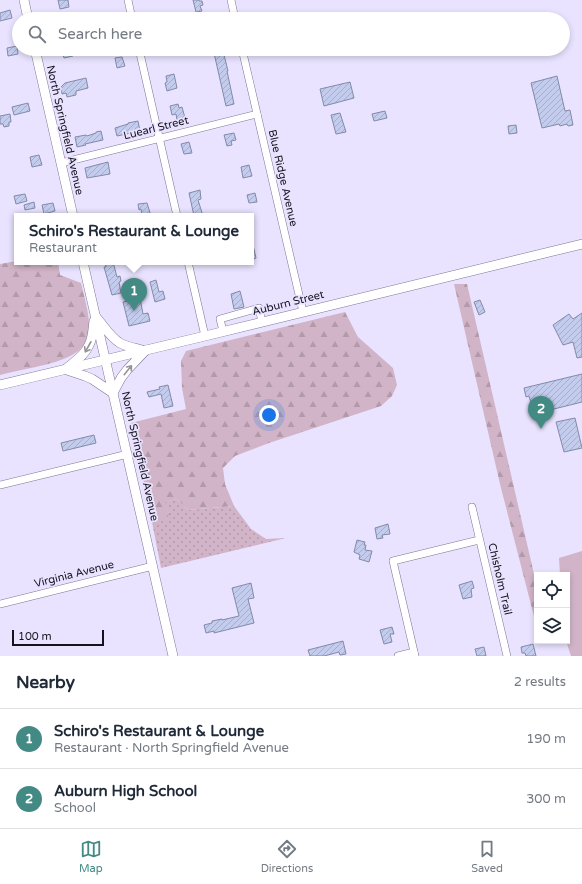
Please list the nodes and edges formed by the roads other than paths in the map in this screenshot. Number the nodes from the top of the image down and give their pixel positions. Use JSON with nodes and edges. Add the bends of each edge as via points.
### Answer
{"nodes":[{"id":1,"x":24,"y":0,"type":"edge"},
{"id":2,"x":128,"y":0,"type":"edge"},
{"id":3,"x":231,"y":0,"type":"edge"},
{"id":4,"x":27,"y":12,"type":"edge"},
{"id":5,"x":131,"y":12,"type":"edge"},
{"id":6,"x":234,"y":12,"type":"edge"},
{"id":7,"x":37,"y":56,"type":"edge"},
{"id":8,"x":141,"y":56,"type":"edge"},
{"id":9,"x":244,"y":56,"type":"edge"},
{"id":10,"x":257,"y":114,"type":"junction"},
{"id":11,"x":160,"y":139,"type":"junction"},
{"id":12,"x":61,"y":163,"type":"junction"},
{"id":13,"x":72,"y":213,"type":"edge"},
{"id":14,"x":177,"y":213,"type":"edge"},
{"id":15,"x":582,"y":244,"type":"edge"},
{"id":16,"x":84,"y":265,"type":"edge"},
{"id":17,"x":189,"y":265,"type":"edge"},
{"id":18,"x":303,"y":312,"type":"junction"},
{"id":19,"x":95,"y":315,"type":"junction"},
{"id":20,"x":262,"y":322,"type":"junction"},
{"id":21,"x":223,"y":332,"type":"junction"},
{"id":22,"x":205,"y":336,"type":"junction"},
{"id":23,"x":146,"y":350,"type":"junction"},
{"id":24,"x":105,"y":360,"type":"junction"},
{"id":25,"x":65,"y":370,"type":"junction"},
{"id":26,"x":0,"y":385,"type":"edge"},
{"id":27,"x":113,"y":393,"type":"junction"},
{"id":28,"x":128,"y":454,"type":"junction"},
{"id":29,"x":0,"y":485,"type":"edge"},
{"id":30,"x":472,"y":507,"type":"dead end"},
{"id":31,"x":479,"y":540,"type":"junction"},
{"id":32,"x":153,"y":566,"type":"junction"},
{"id":33,"x":0,"y":604,"type":"edge"},
{"id":34,"x":414,"y":654,"type":"edge"},
{"id":35,"x":173,"y":656,"type":"edge"},
{"id":36,"x":398,"y":656,"type":"edge"},
{"id":37,"x":507,"y":656,"type":"edge"}],
"edges":[{"from":1,"to":4,"type":"main road"},
{"from":2,"to":5,"type":"street"},
{"from":3,"to":6,"type":"street"},
{"from":7,"to":12,"type":"main road","name":"North Springfield Avenue"},
{"from":8,"to":11,"type":"street"},
{"from":9,"to":10,"type":"street","name":"Blue Ridge Avenue"},
{"from":10,"to":11,"type":"street","name":"Luearl Street"},
{"from":10,"to":18,"type":"street","name":"Blue Ridge Avenue"},
{"from":11,"to":12,"type":"street","name":"Luearl Street"},
{"from":11,"to":14,"type":"street"},
{"from":12,"to":13,"type":"main road","name":"North Springfield Avenue"},
{"from":15,"to":18,"type":"main road","name":"Auburn Street"},
{"from":16,"to":19,"type":"main road","name":"North Springfield Avenue"},
{"from":17,"to":22,"type":"street"},
{"from":18,"to":20,"type":"main road","name":"Auburn Street"},
{"from":19,"to":23,"type":"main road","via":[[119,343]]},
{"from":19,"to":24,"type":"main road","name":"North Springfield Avenue"},
{"from":19,"to":25,"type":"main road","one_way":true,"via":[[89,345],[82,356]]},
{"from":20,"to":21,"type":"main road","name":"Auburn Street"},
{"from":20,"to":21,"type":"street","via":[[259,308],[220,319]]},
{"from":21,"to":22,"type":"main road","name":"Auburn Street"},
{"from":22,"to":23,"type":"main road","name":"Auburn Street"},
{"from":23,"to":24,"type":"main road","name":"Auburn Street"},
{"from":27,"to":23,"type":"main road","one_way":true,"via":[[127,370]]},
{"from":24,"to":25,"type":"main road","name":"Auburn Street"},
{"from":24,"to":27,"type":"main road","name":"North Springfield Avenue"},
{"from":25,"to":26,"type":"main road","name":"Auburn Street"},
{"from":25,"to":27,"type":"main road","via":[[85,376]]},
{"from":27,"to":28,"type":"main road","name":"North Springfield Avenue"},
{"from":28,"to":29,"type":"street"},
{"from":28,"to":32,"type":"main road","name":"North Springfield Avenue"},
{"from":30,"to":31,"type":"street","name":"Chisholm Trail"},
{"from":31,"to":34,"type":"street","via":[[393,561]]},
{"from":31,"to":37,"type":"street","name":"Chisholm Trail"},
{"from":32,"to":33,"type":"street","name":"Virginia Avenue"},
{"from":32,"to":35,"type":"main road","name":"North Springfield Avenue"},
{"from":34,"to":36,"type":"street"}]}
